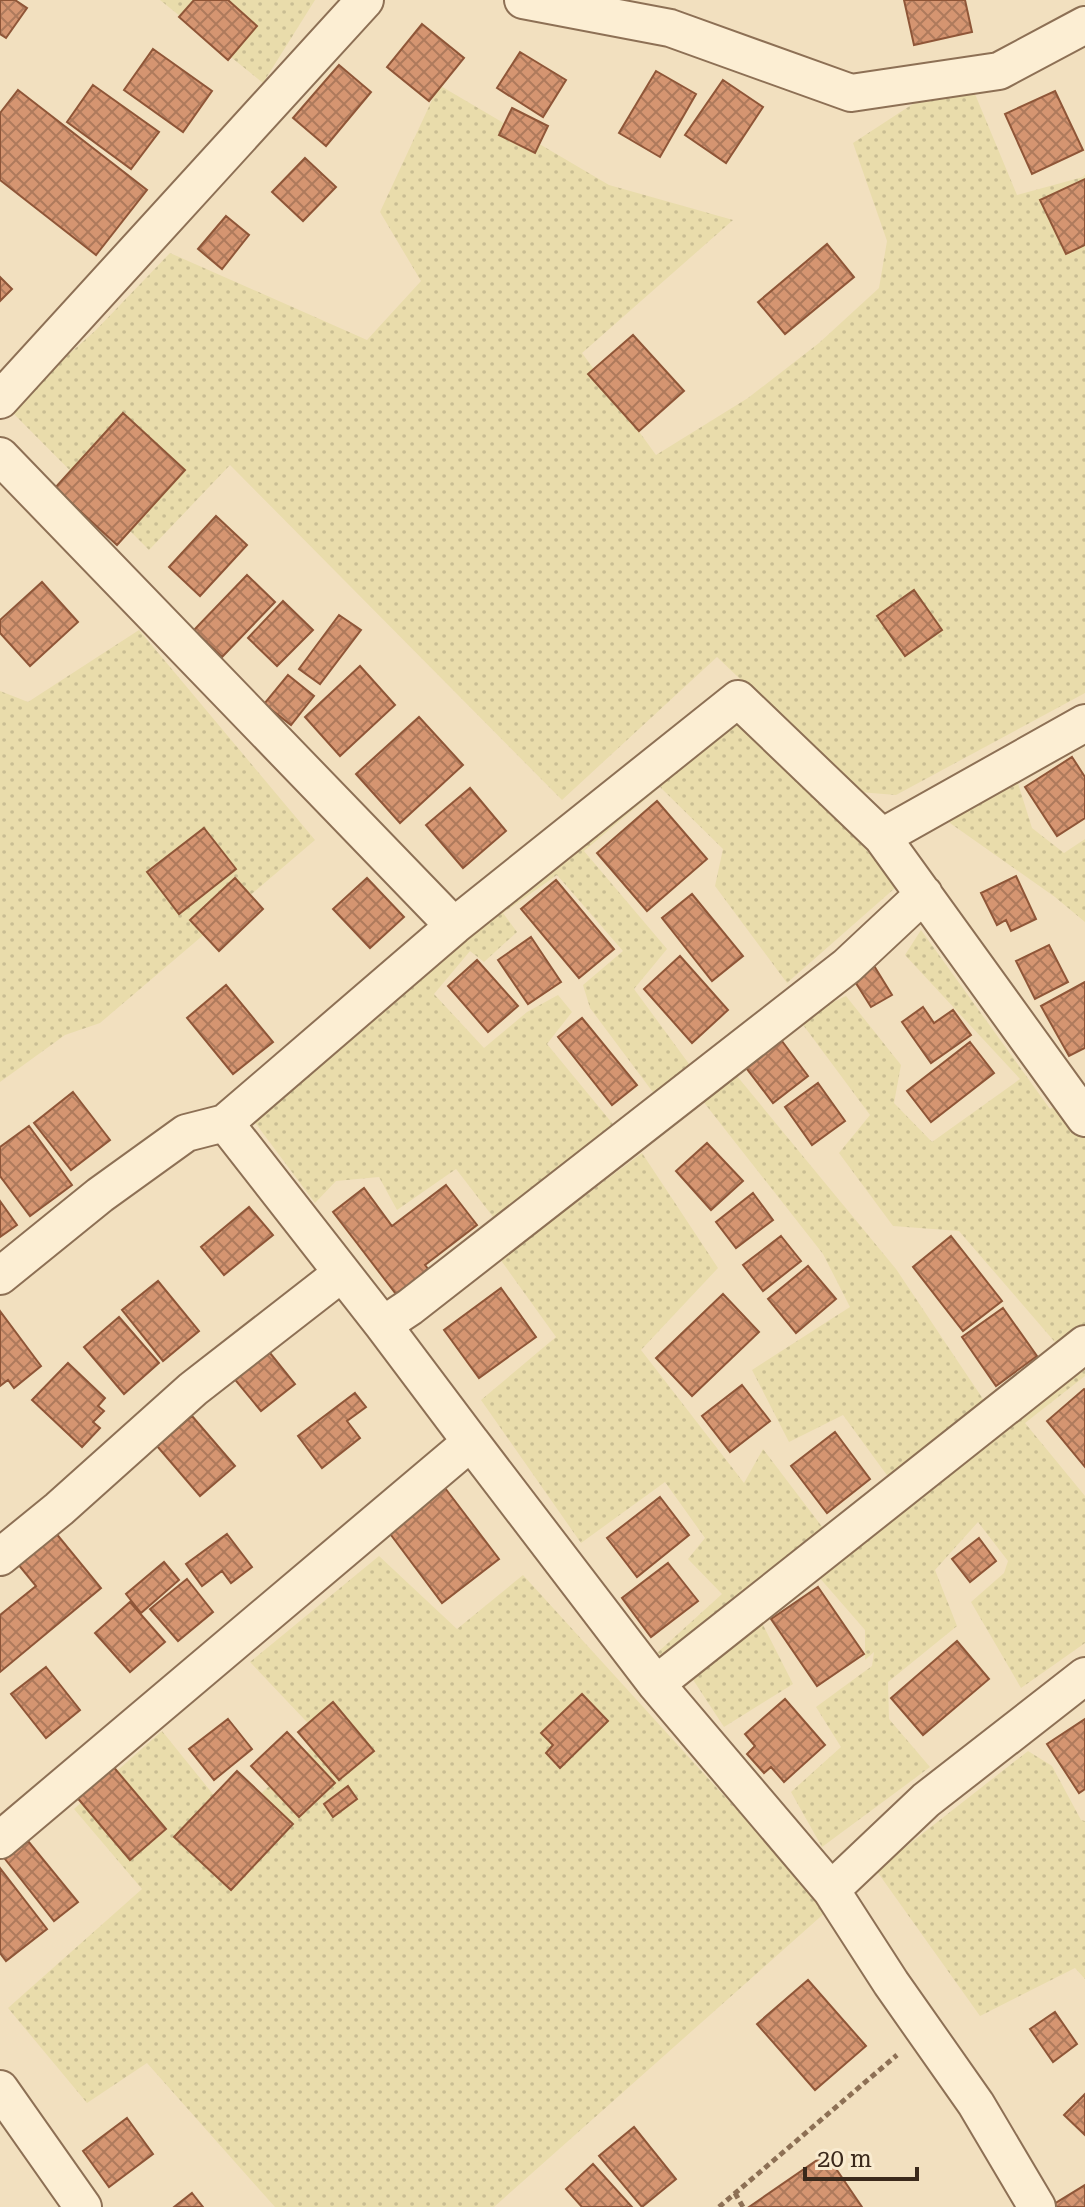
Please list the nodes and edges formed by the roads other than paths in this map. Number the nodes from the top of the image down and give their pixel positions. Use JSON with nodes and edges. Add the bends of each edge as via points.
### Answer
{"nodes":[{"id":1,"x":365,"y":0,"type":"edge"},
{"id":2,"x":523,"y":0,"type":"edge"},
{"id":3,"x":1085,"y":25,"type":"edge"},
{"id":4,"x":0,"y":400,"type":"edge"},
{"id":5,"x":0,"y":456,"type":"edge"},
{"id":6,"x":1085,"y":723,"type":"edge"},
{"id":7,"x":882,"y":837,"type":"junction"},
{"id":8,"x":924,"y":894,"type":"junction"},
{"id":9,"x":454,"y":926,"type":"junction"},
{"id":10,"x":1085,"y":1118,"type":"edge"},
{"id":11,"x":225,"y":1123,"type":"junction"},
{"id":12,"x":342,"y":1273,"type":"junction"},
{"id":13,"x":0,"y":1276,"type":"edge"},
{"id":14,"x":383,"y":1325,"type":"junction"},
{"id":15,"x":1085,"y":1344,"type":"edge"},
{"id":16,"x":471,"y":1442,"type":"junction"},
{"id":17,"x":0,"y":1557,"type":"edge"},
{"id":18,"x":1085,"y":1676,"type":"edge"},
{"id":19,"x":656,"y":1684,"type":"junction"},
{"id":20,"x":0,"y":1840,"type":"edge"},
{"id":21,"x":831,"y":1890,"type":"junction"},
{"id":22,"x":0,"y":2089,"type":"edge"},
{"id":23,"x":83,"y":2207,"type":"edge"},
{"id":24,"x":1037,"y":2207,"type":"edge"}],
"edges":[{"from":1,"to":4,"type":"street"},
{"from":2,"to":3,"type":"street","via":[[670,28],[851,93],[999,71]]},
{"from":5,"to":9,"type":"street"},
{"from":6,"to":7,"type":"street"},
{"from":7,"to":8,"type":"street"},
{"from":7,"to":9,"type":"street","via":[[738,699]]},
{"from":8,"to":10,"type":"street"},
{"from":8,"to":14,"type":"street","via":[[847,966]]},
{"from":9,"to":11,"type":"street"},
{"from":11,"to":12,"type":"street"},
{"from":11,"to":13,"type":"street","via":[[186,1133]]},
{"from":12,"to":14,"type":"street"},
{"from":12,"to":17,"type":"street","via":[[193,1389]]},
{"from":14,"to":16,"type":"street"},
{"from":15,"to":19,"type":"street"},
{"from":16,"to":19,"type":"street"},
{"from":16,"to":20,"type":"street"},
{"from":18,"to":21,"type":"street","via":[[926,1800]]},
{"from":19,"to":21,"type":"street"},
{"from":21,"to":24,"type":"street","via":[[976,2104]]},
{"from":22,"to":23,"type":"street"}]}
